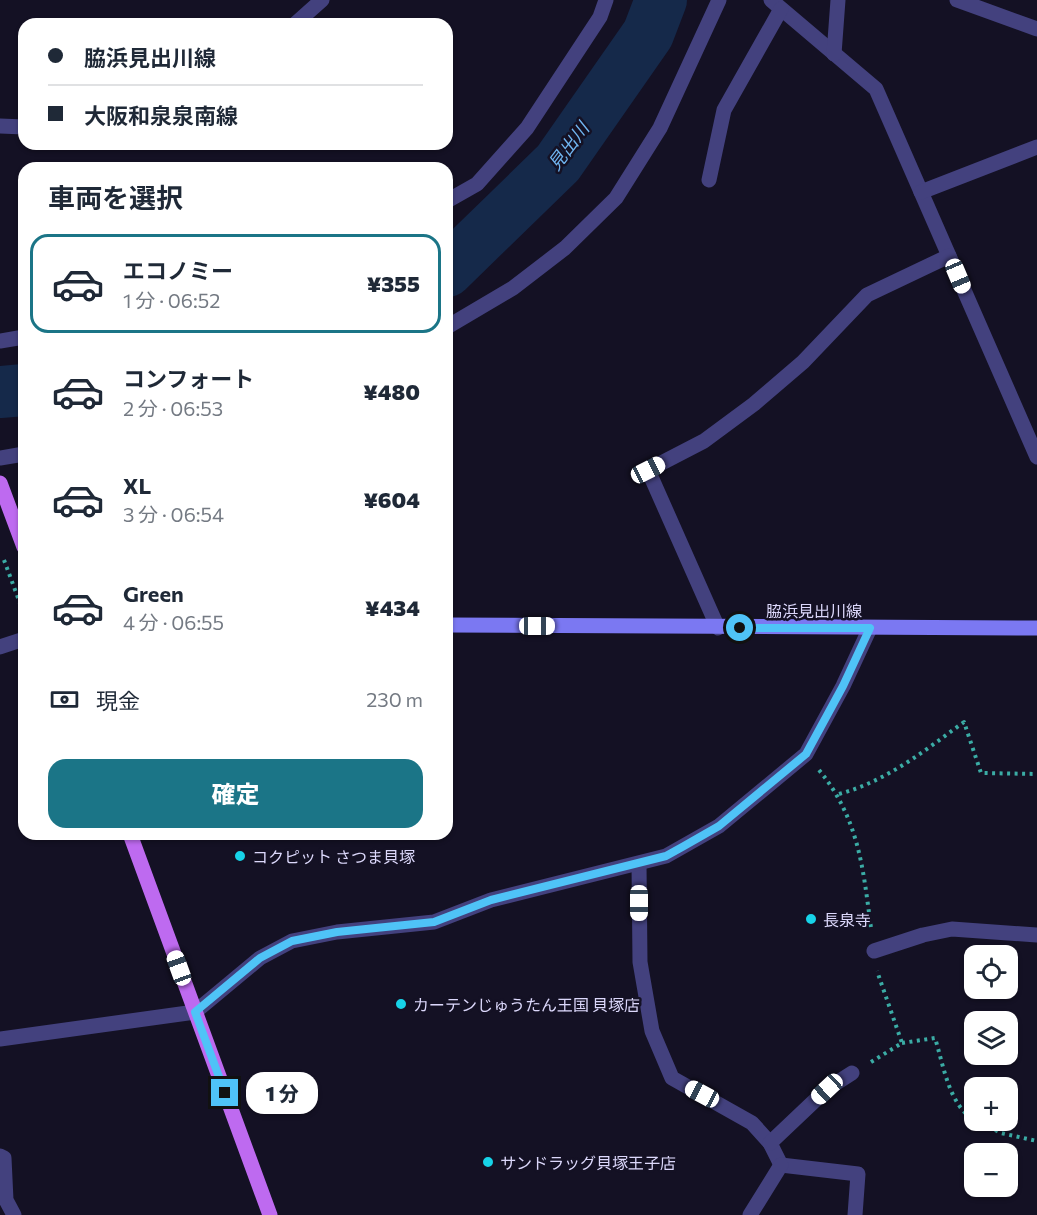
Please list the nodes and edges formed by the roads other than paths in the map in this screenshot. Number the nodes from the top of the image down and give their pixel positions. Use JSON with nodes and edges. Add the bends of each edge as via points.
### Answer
{"nodes":[{"id":1,"x":322,"y":0,"type":"edge"},
{"id":2,"x":606,"y":0,"type":"edge"},
{"id":3,"x":719,"y":0,"type":"edge"},
{"id":4,"x":838,"y":0,"type":"edge"},
{"id":5,"x":957,"y":0,"type":"edge"},
{"id":6,"x":776,"y":4,"type":"edge"},
{"id":7,"x":302,"y":18,"type":"edge"},
{"id":8,"x":1037,"y":29,"type":"edge"},
{"id":9,"x":834,"y":54,"type":"junction"},
{"id":10,"x":0,"y":126,"type":"edge"},
{"id":11,"x":18,"y":126,"type":"edge"},
{"id":12,"x":1037,"y":147,"type":"edge"},
{"id":13,"x":709,"y":180,"type":"dead end"},
{"id":14,"x":921,"y":192,"type":"junction"},
{"id":15,"x":453,"y":198,"type":"edge"},
{"id":16,"x":950,"y":256,"type":"junction"},
{"id":17,"x":453,"y":323,"type":"edge"},
{"id":18,"x":18,"y":338,"type":"edge"},
{"id":19,"x":0,"y":341,"type":"edge"},
{"id":20,"x":18,"y":455,"type":"edge"},
{"id":21,"x":1037,"y":457,"type":"edge"},
{"id":22,"x":0,"y":458,"type":"edge"},
{"id":23,"x":0,"y":483,"type":"edge"},
{"id":24,"x":18,"y":531,"type":"edge"},
{"id":25,"x":453,"y":625,"type":"edge"},
{"id":26,"x":718,"y":628,"type":"junction"},
{"id":27,"x":870,"y":628,"type":"junction"},
{"id":28,"x":1037,"y":628,"type":"edge"},
{"id":29,"x":18,"y":641,"type":"edge"},
{"id":30,"x":0,"y":647,"type":"edge"},
{"id":31,"x":132,"y":840,"type":"edge"},
{"id":32,"x":639,"y":864,"type":"junction"},
{"id":33,"x":1037,"y":935,"type":"edge"},
{"id":34,"x":874,"y":951,"type":"road end"},
{"id":35,"x":195,"y":1012,"type":"junction"},
{"id":36,"x":0,"y":1039,"type":"edge"},
{"id":37,"x":852,"y":1074,"type":"road end"},
{"id":38,"x":770,"y":1143,"type":"junction"},
{"id":39,"x":0,"y":1156,"type":"edge"},
{"id":40,"x":781,"y":1165,"type":"junction"},
{"id":41,"x":14,"y":1215,"type":"edge"},
{"id":42,"x":270,"y":1215,"type":"edge"},
{"id":43,"x":750,"y":1215,"type":"edge"},
{"id":44,"x":855,"y":1215,"type":"edge"}],
"edges":[{"from":1,"to":7,"type":"street"},
{"from":2,"to":15,"type":"street","via":[[600,17],[527,128],[477,184]]},
{"from":3,"to":17,"type":"street","via":[[660,128],[616,198],[556,255],[513,288]]},
{"from":4,"to":9,"type":"street"},
{"from":5,"to":8,"type":"street"},
{"from":6,"to":9,"type":"street"},
{"from":6,"to":13,"type":"street","via":[[724,110]]},
{"from":9,"to":14,"type":"street","via":[[876,89]]},
{"from":10,"to":11,"type":"street"},
{"from":12,"to":14,"type":"street"},
{"from":14,"to":16,"type":"street"},
{"from":16,"to":21,"type":"street"},
{"from":16,"to":26,"type":"street","via":[[867,295],[803,362],[754,404],[704,441],[648,470]]},
{"from":18,"to":19,"type":"street"},
{"from":20,"to":22,"type":"street"},
{"from":23,"to":24,"type":"main road"},
{"from":25,"to":26,"type":"street","name":"脇浜見出川線"},
{"from":26,"to":27,"type":"street","name":"脇浜見出川線"},
{"from":27,"to":28,"type":"street","name":"脇浜見出川線"},
{"from":27,"to":32,"type":"street","via":[[806,754],[719,826],[666,856]]},
{"from":29,"to":30,"type":"street"},
{"from":31,"to":35,"type":"main road"},
{"from":32,"to":35,"type":"street","via":[[491,900],[434,922],[292,941],[260,958]]},
{"from":32,"to":38,"type":"street","via":[[640,962],[651,1031],[672,1078],[752,1123]]},
{"from":33,"to":34,"type":"street","via":[[952,929]]},
{"from":35,"to":36,"type":"street"},
{"from":35,"to":42,"type":"main road"},
{"from":37,"to":38,"type":"street","via":[[827,1089]]},
{"from":38,"to":40,"type":"street"},
{"from":39,"to":41,"type":"street","via":[[4,1158],[6,1200]]},
{"from":40,"to":43,"type":"street"},
{"from":40,"to":44,"type":"street","via":[[858,1174]]}]}
